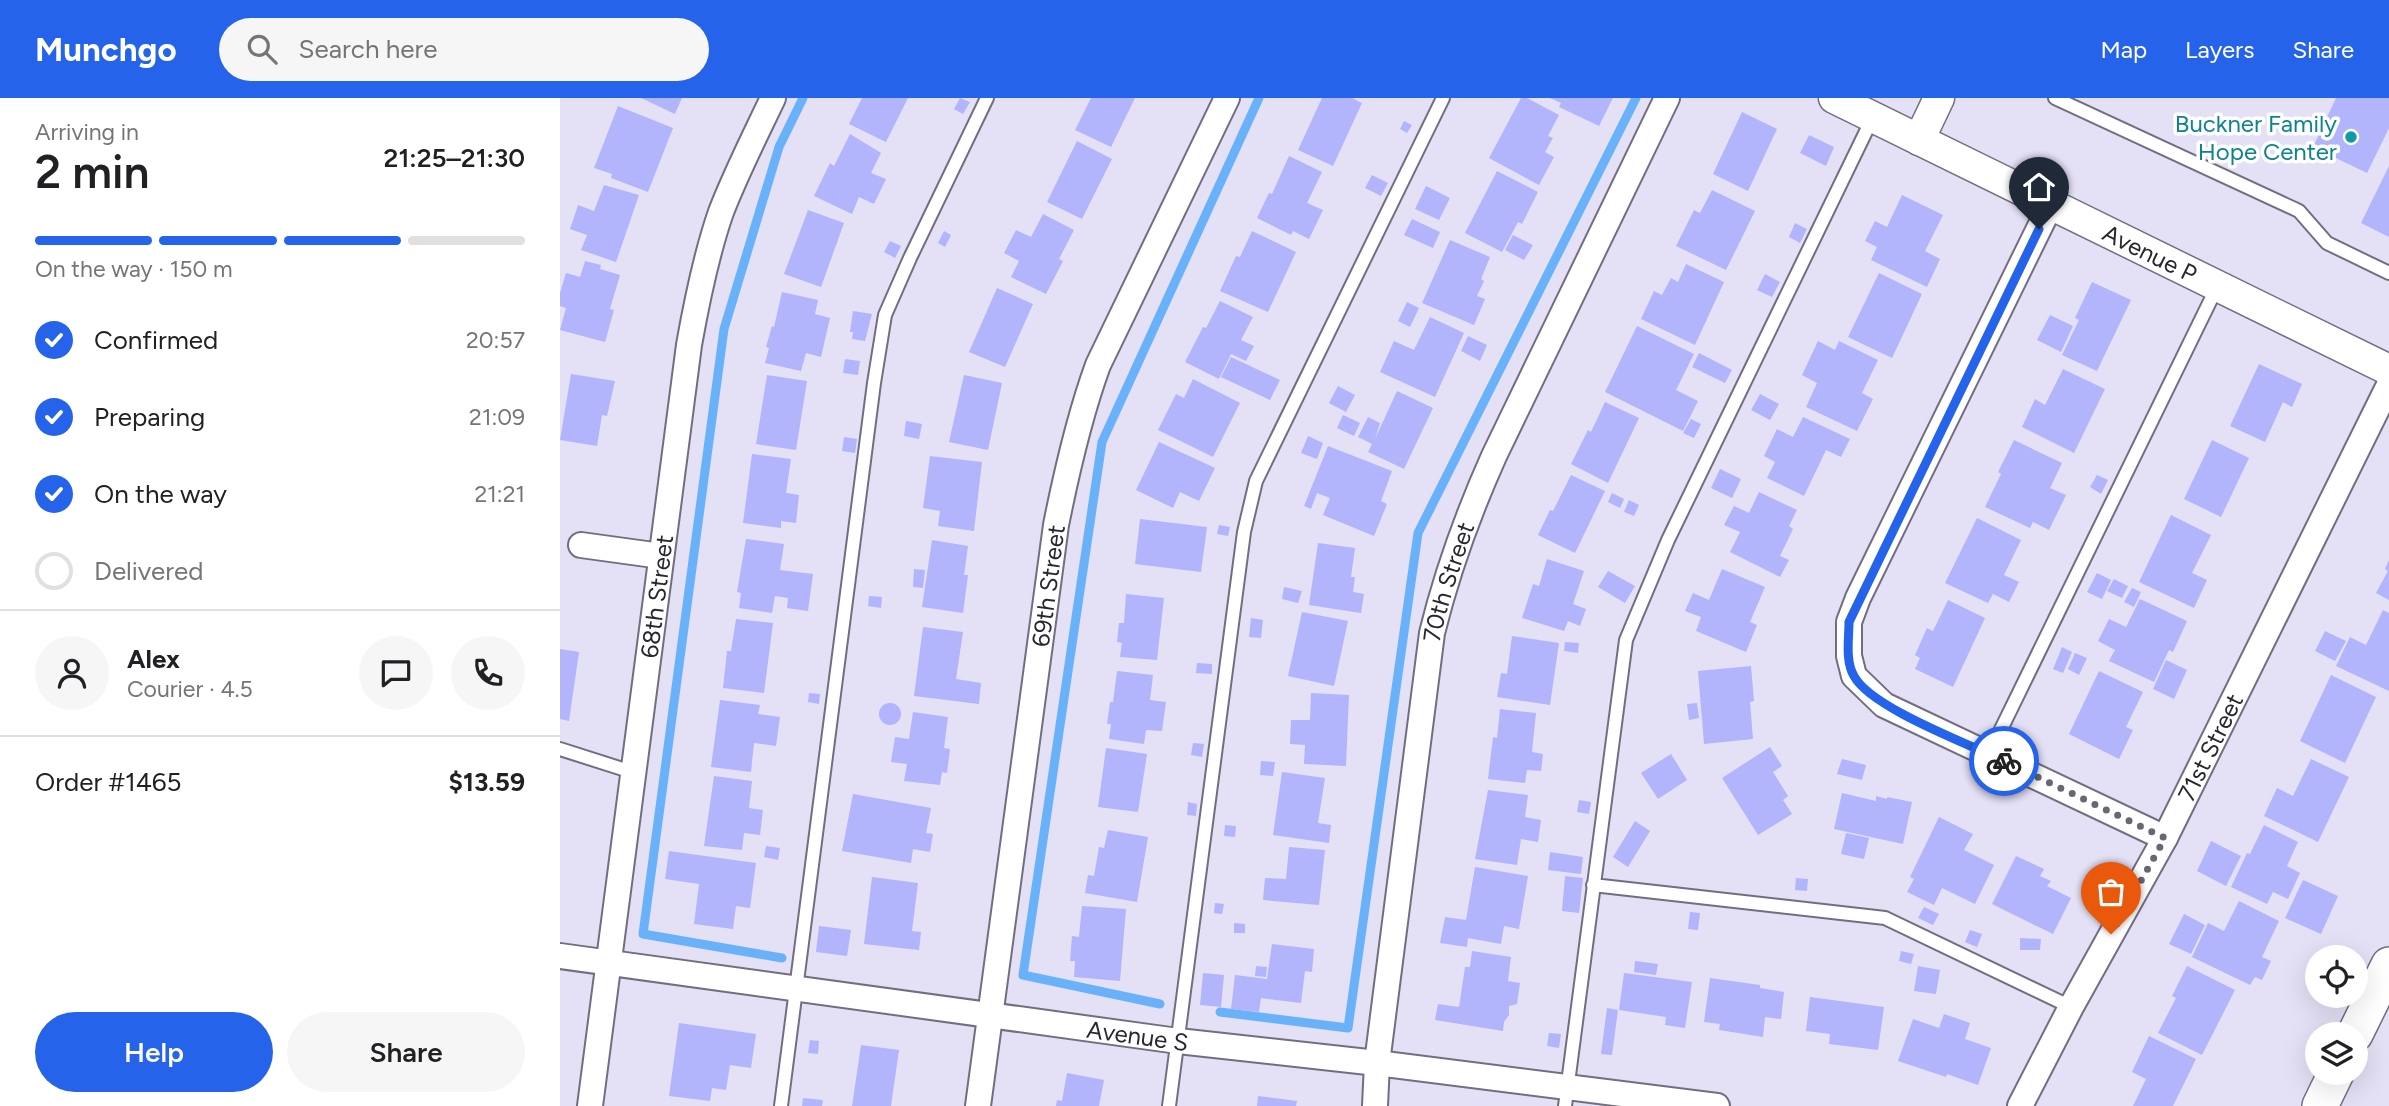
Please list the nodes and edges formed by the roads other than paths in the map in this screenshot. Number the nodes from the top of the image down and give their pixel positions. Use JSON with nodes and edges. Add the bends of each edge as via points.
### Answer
{"nodes":[{"id":1,"x":773,"y":98,"type":"edge"},
{"id":2,"x":987,"y":98,"type":"edge"},
{"id":3,"x":1227,"y":98,"type":"edge"},
{"id":4,"x":1443,"y":98,"type":"edge"},
{"id":5,"x":1667,"y":98,"type":"edge"},
{"id":6,"x":1834,"y":98,"type":"edge"},
{"id":7,"x":1939,"y":98,"type":"edge"},
{"id":8,"x":2055,"y":98,"type":"edge"},
{"id":9,"x":1873,"y":117,"type":"junction"},
{"id":10,"x":1919,"y":140,"type":"junction"},
{"id":11,"x":2051,"y":204,"type":"junction"},
{"id":12,"x":2389,"y":273,"type":"edge"},
{"id":13,"x":2217,"y":287,"type":"junction"},
{"id":14,"x":2389,"y":369,"type":"edge"},
{"id":15,"x":2389,"y":385,"type":"edge"},
{"id":16,"x":582,"y":545,"type":"dead end"},
{"id":17,"x":660,"y":556,"type":"junction"},
{"id":18,"x":560,"y":749,"type":"edge"},
{"id":19,"x":1989,"y":754,"type":"junction"},
{"id":20,"x":632,"y":772,"type":"junction"},
{"id":21,"x":2165,"y":838,"type":"junction"},
{"id":22,"x":1593,"y":885,"type":"junction"},
{"id":23,"x":560,"y":956,"type":"edge"},
{"id":24,"x":609,"y":963,"type":"junction"},
{"id":25,"x":2389,"y":965,"type":"edge"},
{"id":26,"x":797,"y":989,"type":"junction"},
{"id":27,"x":2071,"y":1007,"type":"junction"},
{"id":28,"x":990,"y":1014,"type":"junction"},
{"id":29,"x":2361,"y":1022,"type":"edge"},
{"id":30,"x":1178,"y":1041,"type":"junction"},
{"id":31,"x":1377,"y":1063,"type":"junction"},
{"id":32,"x":2330,"y":1085,"type":"edge"},
{"id":33,"x":1567,"y":1096,"type":"edge"},
{"id":34,"x":590,"y":1106,"type":"edge"},
{"id":35,"x":781,"y":1106,"type":"edge"},
{"id":36,"x":978,"y":1106,"type":"edge"},
{"id":37,"x":1169,"y":1106,"type":"edge"},
{"id":38,"x":1375,"y":1106,"type":"edge"},
{"id":39,"x":1717,"y":1106,"type":"edge"},
{"id":40,"x":2020,"y":1106,"type":"edge"},
{"id":41,"x":2320,"y":1106,"type":"edge"}],
"edges":[{"from":1,"to":17,"type":"street","name":"68th Street","via":[[721,213],[699,289]]},
{"from":2,"to":26,"type":"lane","via":[[885,315]]},
{"from":3,"to":28,"type":"street","name":"69th Street","via":[[1098,365],[1077,429],[1056,525]]},
{"from":4,"to":30,"type":"lane","via":[[1256,481],[1244,532]]},
{"from":5,"to":31,"type":"street","name":"70th Street","via":[[1471,507],[1444,585],[1432,633]]},
{"from":6,"to":9,"type":"street","name":"Avenue P"},
{"from":7,"to":10,"type":"street"},
{"from":8,"to":12,"type":"lane","via":[[2299,211],[2327,243]]},
{"from":9,"to":10,"type":"street","name":"Avenue P"},
{"from":9,"to":22,"type":"lane","via":[[1668,540],[1626,640]]},
{"from":10,"to":11,"type":"street","name":"Avenue P"},
{"from":11,"to":13,"type":"street","name":"Avenue P"},
{"from":11,"to":19,"type":"street","via":[[1849,622],[1854,676],[1884,705]]},
{"from":13,"to":14,"type":"street","name":"Avenue P"},
{"from":13,"to":19,"type":"lane"},
{"from":15,"to":21,"type":"street","name":"71st Street"},
{"from":16,"to":17,"type":"street"},
{"from":17,"to":20,"type":"street","name":"68th Street"},
{"from":18,"to":20,"type":"lane"},
{"from":19,"to":21,"type":"street"},
{"from":20,"to":24,"type":"street","name":"68th Street"},
{"from":21,"to":27,"type":"street","name":"71st Street"},
{"from":22,"to":27,"type":"lane","via":[[1885,918]]},
{"from":22,"to":33,"type":"lane"},
{"from":23,"to":24,"type":"street","name":"Avenue S"},
{"from":24,"to":26,"type":"street","name":"Avenue S"},
{"from":24,"to":34,"type":"street","name":"68th Street"},
{"from":25,"to":29,"type":"main road"},
{"from":26,"to":28,"type":"street","name":"Avenue S"},
{"from":26,"to":35,"type":"lane"},
{"from":27,"to":40,"type":"street","name":"71st Street"},
{"from":28,"to":30,"type":"street","name":"Avenue S"},
{"from":28,"to":36,"type":"street","name":"69th Street"},
{"from":30,"to":31,"type":"street","name":"Avenue S"},
{"from":30,"to":37,"type":"lane"},
{"from":31,"to":33,"type":"street","name":"Avenue S"},
{"from":31,"to":38,"type":"street","name":"70th Street"},
{"from":32,"to":41,"type":"main road"},
{"from":33,"to":39,"type":"street","name":"Avenue S"}]}
